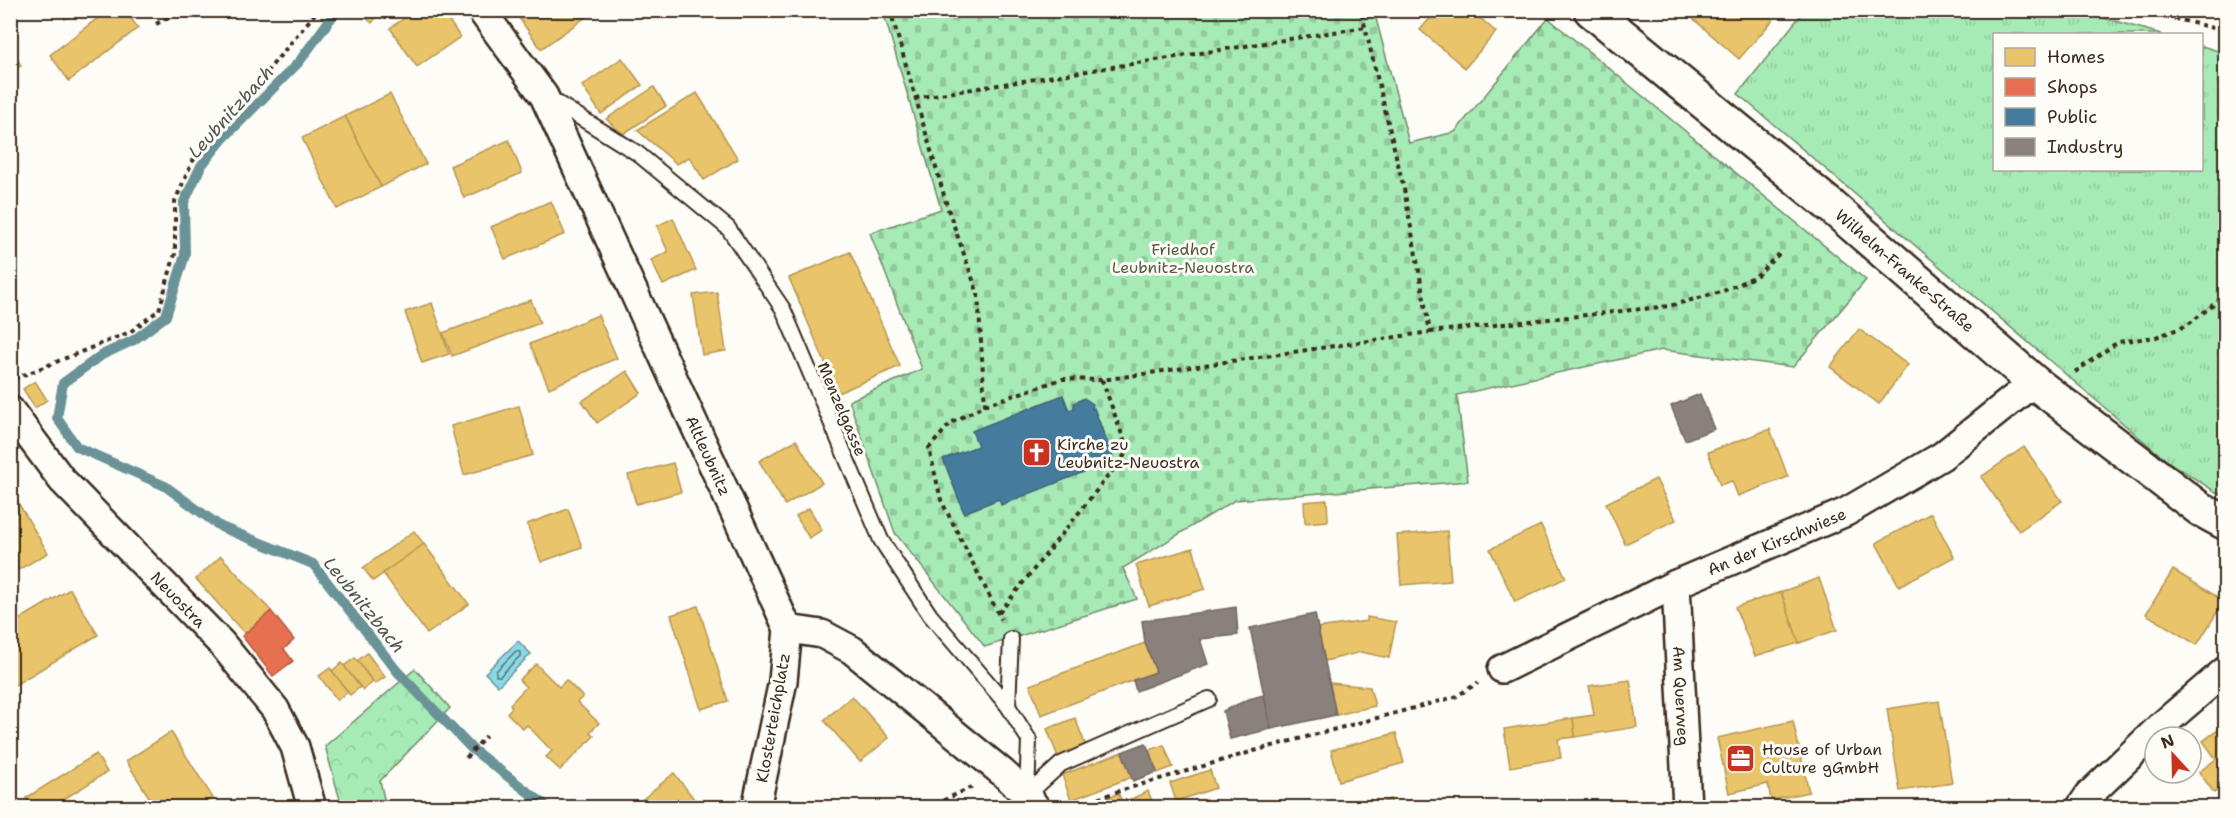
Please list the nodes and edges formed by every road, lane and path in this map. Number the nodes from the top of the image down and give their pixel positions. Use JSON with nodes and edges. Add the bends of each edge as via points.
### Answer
{"nodes":[{"id":1,"x":182,"y":10,"type":"edge"},
{"id":2,"x":318,"y":10,"type":"edge"},
{"id":3,"x":481,"y":10,"type":"edge"},
{"id":4,"x":890,"y":10,"type":"edge"},
{"id":5,"x":1361,"y":10,"type":"edge"},
{"id":6,"x":1591,"y":10,"type":"edge"},
{"id":7,"x":2139,"y":10,"type":"edge"},
{"id":8,"x":2171,"y":10,"type":"edge"},
{"id":9,"x":2170,"y":19,"type":"junction"},
{"id":10,"x":156,"y":24,"type":"dead end"},
{"id":11,"x":1366,"y":27,"type":"junction"},
{"id":12,"x":2226,"y":31,"type":"edge"},
{"id":13,"x":544,"y":96,"type":"junction"},
{"id":14,"x":915,"y":98,"type":"junction"},
{"id":15,"x":1781,"y":252,"type":"dead end"},
{"id":16,"x":2226,"y":295,"type":"edge"},
{"id":17,"x":1430,"y":332,"type":"junction"},
{"id":18,"x":1102,"y":380,"type":"junction"},
{"id":19,"x":10,"y":381,"type":"edge"},
{"id":20,"x":2039,"y":386,"type":"junction"},
{"id":21,"x":984,"y":405,"type":"junction"},
{"id":22,"x":10,"y":411,"type":"edge"},
{"id":23,"x":2226,"y":523,"type":"edge"},
{"id":24,"x":1676,"y":584,"type":"junction"},
{"id":25,"x":999,"y":614,"type":"junction"},
{"id":26,"x":788,"y":629,"type":"junction"},
{"id":27,"x":1011,"y":639,"type":"joint"},
{"id":28,"x":1502,"y":669,"type":"dead end"},
{"id":29,"x":2226,"y":670,"type":"edge"},
{"id":30,"x":1455,"y":697,"type":"dead end"},
{"id":31,"x":1209,"y":699,"type":"dead end"},
{"id":32,"x":1008,"y":706,"type":"junction"},
{"id":33,"x":486,"y":736,"type":"dead end"},
{"id":34,"x":466,"y":758,"type":"dead end"},
{"id":35,"x":1003,"y":773,"type":"junction"},
{"id":36,"x":1032,"y":801,"type":"edge"},
{"id":37,"x":312,"y":807,"type":"edge"},
{"id":38,"x":756,"y":807,"type":"edge"},
{"id":39,"x":927,"y":807,"type":"edge"},
{"id":40,"x":1073,"y":807,"type":"edge"},
{"id":41,"x":1687,"y":807,"type":"edge"},
{"id":42,"x":2080,"y":807,"type":"edge"}],
"edges":[{"from":1,"to":10,"type":"path"},
{"from":2,"to":19,"type":"path","via":[[192,162],[175,201],[175,254],[159,310],[130,332]]},
{"from":3,"to":13,"type":"street","name":"Altleubnitz"},
{"from":4,"to":14,"type":"path"},
{"from":5,"to":11,"type":"path"},
{"from":6,"to":20,"type":"street","name":"Wilhelm-Franke-Straße","via":[[1832,207]]},
{"from":7,"to":9,"type":"path"},
{"from":8,"to":9,"type":"path"},
{"from":9,"to":12,"type":"path"},
{"from":11,"to":14,"type":"path"},
{"from":11,"to":17,"type":"path","via":[[1404,189]]},
{"from":13,"to":26,"type":"street","name":"Altleubnitz"},
{"from":13,"to":32,"type":"lane","name":"Menzelgasse","via":[[637,153],[728,228],[783,309],[881,540],[930,615]]},
{"from":14,"to":21,"type":"path","via":[[978,294]]},
{"from":15,"to":17,"type":"path","via":[[1756,276],[1721,292],[1669,306]]},
{"from":16,"to":20,"type":"path","via":[[2186,326],[2156,337],[2118,342],[2098,357]]},
{"from":17,"to":18,"type":"path"},
{"from":18,"to":21,"type":"path","via":[[1062,379]]},
{"from":18,"to":25,"type":"path","via":[[1128,451]]},
{"from":20,"to":23,"type":"street","name":"Wilhelm-Franke-Straße","via":[[2200,508]]},
{"from":20,"to":24,"type":"street","name":"An der Kirschwiese","via":[[1942,456],[1846,512]]},
{"from":21,"to":25,"type":"path","via":[[951,423],[930,448],[941,500]]},
{"from":22,"to":37,"type":"street","name":"Neuostra","via":[[62,480],[222,644],[275,709],[295,747]]},
{"from":24,"to":28,"type":"street","name":"An der Kirschwiese"},
{"from":24,"to":41,"type":"street","name":"Am Querweg"},
{"from":25,"to":27,"type":"path"},
{"from":26,"to":35,"type":"street","via":[[822,633],[852,650]]},
{"from":26,"to":38,"type":"street","name":"Klosterteichplatz","via":[[783,681]]},
{"from":27,"to":32,"type":"lane"},
{"from":29,"to":42,"type":"street","via":[[2161,726]]},
{"from":30,"to":40,"type":"path","via":[[1254,751]]},
{"from":31,"to":36,"type":"lane","via":[[1061,764]]},
{"from":32,"to":36,"type":"lane","name":"Menzelgasse","via":[[1029,740]]},
{"from":33,"to":34,"type":"path"},
{"from":35,"to":36,"type":"street"},
{"from":35,"to":39,"type":"path"}]}
